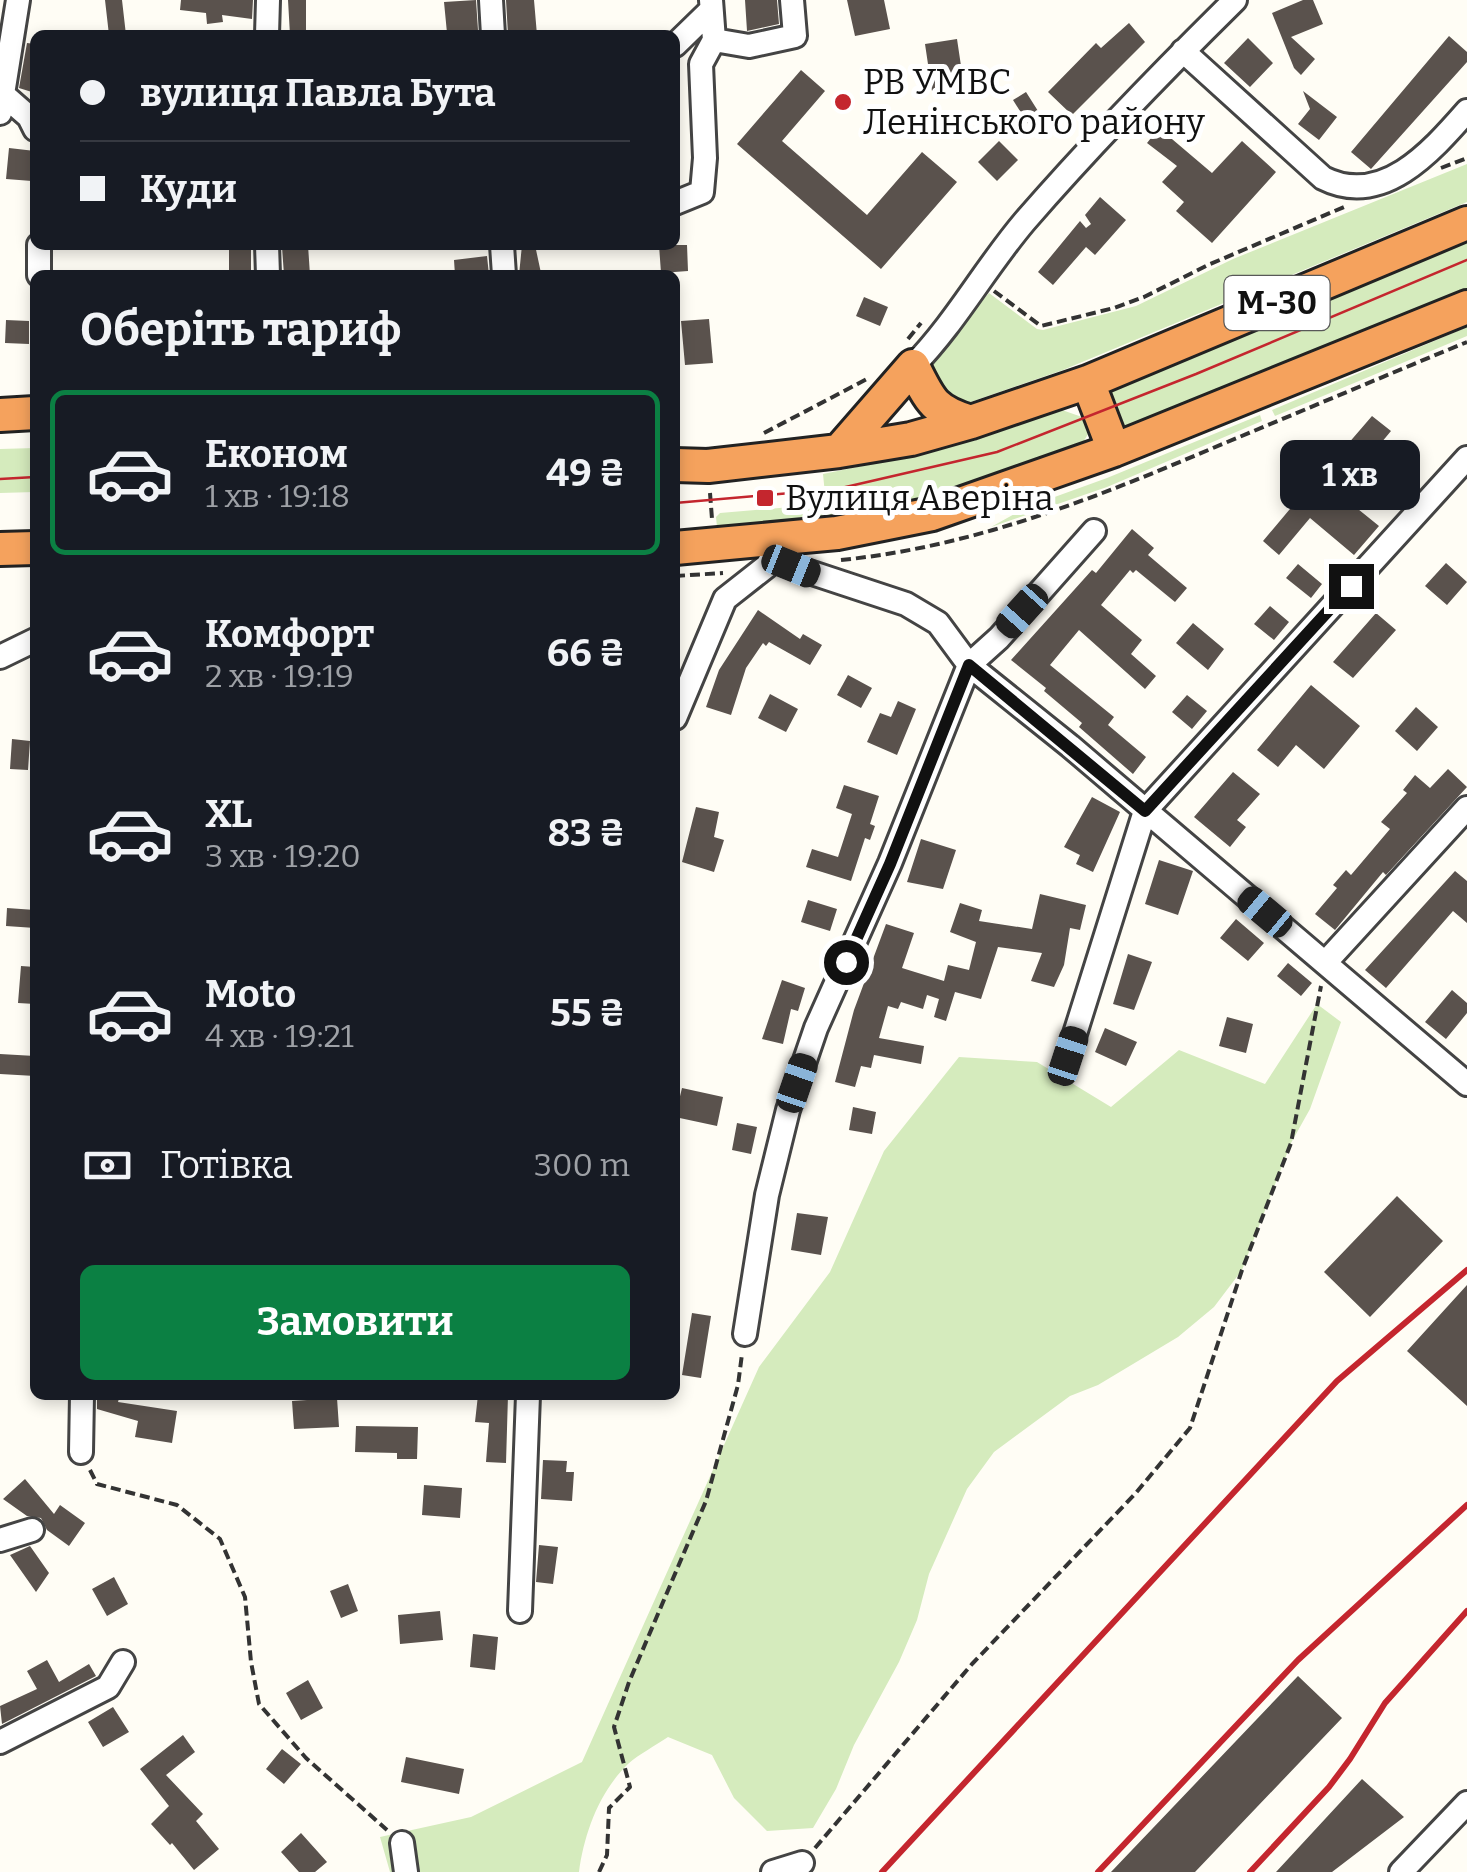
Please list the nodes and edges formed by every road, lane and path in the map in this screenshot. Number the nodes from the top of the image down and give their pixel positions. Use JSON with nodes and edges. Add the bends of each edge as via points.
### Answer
{"nodes":[{"id":1,"x":18,"y":0,"type":"edge"},
{"id":2,"x":268,"y":0,"type":"edge"},
{"id":3,"x":491,"y":0,"type":"edge"},
{"id":4,"x":792,"y":0,"type":"edge"},
{"id":5,"x":1235,"y":0,"type":"edge"},
{"id":6,"x":711,"y":5,"type":"edge"},
{"id":7,"x":267,"y":30,"type":"edge"},
{"id":8,"x":493,"y":30,"type":"edge"},
{"id":9,"x":680,"y":39,"type":"edge"},
{"id":10,"x":714,"y":40,"type":"junction"},
{"id":11,"x":1183,"y":51,"type":"junction"},
{"id":12,"x":2,"y":104,"type":"edge"},
{"id":13,"x":1467,"y":111,"type":"edge"},
{"id":14,"x":30,"y":119,"type":"edge"},
{"id":15,"x":1467,"y":158,"type":"edge"},
{"id":16,"x":1435,"y":171,"type":"dead end"},
{"id":17,"x":680,"y":201,"type":"edge"},
{"id":18,"x":1355,"y":202,"type":"dead end"},
{"id":19,"x":1467,"y":224,"type":"edge"},
{"id":20,"x":981,"y":282,"type":"junction"},
{"id":21,"x":1467,"y":307,"type":"edge"},
{"id":22,"x":926,"y":318,"type":"dead end"},
{"id":23,"x":910,"y":354,"type":"junction"},
{"id":24,"x":874,"y":375,"type":"dead end"},
{"id":25,"x":1088,"y":382,"type":"junction"},
{"id":26,"x":30,"y":414,"type":"edge"},
{"id":27,"x":0,"y":415,"type":"edge"},
{"id":28,"x":972,"y":422,"type":"junction"},
{"id":29,"x":751,"y":434,"type":"dead end"},
{"id":30,"x":839,"y":450,"type":"junction"},
{"id":31,"x":1114,"y":450,"type":"junction"},
{"id":32,"x":1467,"y":458,"type":"edge"},
{"id":33,"x":680,"y":464,"type":"edge"},
{"id":34,"x":708,"y":466,"type":"junction"},
{"id":35,"x":1094,"y":531,"type":"dead end"},
{"id":36,"x":782,"y":539,"type":"junction"},
{"id":37,"x":30,"y":548,"type":"edge"},
{"id":38,"x":0,"y":549,"type":"edge"},
{"id":39,"x":691,"y":557,"type":"edge"},
{"id":40,"x":30,"y":642,"type":"edge"},
{"id":41,"x":0,"y":657,"type":"edge"},
{"id":42,"x":969,"y":665,"type":"junction"},
{"id":43,"x":680,"y":706,"type":"edge"},
{"id":44,"x":1466,"y":809,"type":"edge"},
{"id":45,"x":1145,"y":811,"type":"junction"},
{"id":46,"x":1325,"y":963,"type":"junction"},
{"id":47,"x":1068,"y":1056,"type":"dead end"},
{"id":48,"x":1467,"y":1084,"type":"edge"},
{"id":49,"x":745,"y":1334,"type":"joint"},
{"id":50,"x":82,"y":1400,"type":"edge"},
{"id":51,"x":528,"y":1400,"type":"edge"},
{"id":52,"x":81,"y":1452,"type":"dead end"},
{"id":53,"x":97,"y":1484,"type":"dead end"},
{"id":54,"x":32,"y":1530,"type":"dead end"},
{"id":55,"x":0,"y":1540,"type":"edge"},
{"id":56,"x":520,"y":1611,"type":"dead end"},
{"id":57,"x":123,"y":1662,"type":"dead end"},
{"id":58,"x":0,"y":1742,"type":"edge"},
{"id":59,"x":1467,"y":1803,"type":"edge"},
{"id":60,"x":402,"y":1842,"type":"joint"},
{"id":61,"x":802,"y":1863,"type":"joint"},
{"id":62,"x":406,"y":1872,"type":"edge"},
{"id":63,"x":600,"y":1872,"type":"edge"},
{"id":64,"x":773,"y":1872,"type":"edge"},
{"id":65,"x":1401,"y":1872,"type":"edge"}],
"edges":[{"from":1,"to":12,"type":"street"},
{"from":2,"to":7,"type":"street"},
{"from":3,"to":8,"type":"street"},
{"from":4,"to":10,"type":"street","via":[[795,36],[749,46]]},
{"from":5,"to":11,"type":"street"},
{"from":6,"to":9,"type":"street"},
{"from":6,"to":10,"type":"street"},
{"from":10,"to":17,"type":"street","via":[[701,64],[702,192]]},
{"from":11,"to":13,"type":"street","via":[[1339,186],[1378,183],[1412,168]]},
{"from":11,"to":20,"type":"street","via":[[1023,223]]},
{"from":12,"to":14,"type":"street"},
{"from":15,"to":16,"type":"path"},
{"from":18,"to":20,"type":"path","via":[[1144,297],[1041,326]]},
{"from":19,"to":25,"type":"highway","number":"М-30"},
{"from":20,"to":23,"type":"street","via":[[938,340]]},
{"from":21,"to":31,"type":"highway","number":"М-30"},
{"from":22,"to":23,"type":"path"},
{"from":23,"to":28,"type":"highway","via":[[929,400],[945,414]]},
{"from":23,"to":30,"type":"highway"},
{"from":24,"to":29,"type":"path","via":[[794,420]]},
{"from":25,"to":28,"type":"highway","number":"М-30"},
{"from":25,"to":31,"type":"highway"},
{"from":26,"to":27,"type":"highway"},
{"from":28,"to":30,"type":"highway","number":"М-30"},
{"from":30,"to":34,"type":"highway","number":"М-30"},
{"from":31,"to":36,"type":"highway","number":"М-30","via":[[932,514]]},
{"from":32,"to":45,"type":"street"},
{"from":33,"to":34,"type":"highway","number":"М-30"},
{"from":34,"to":39,"type":"path","via":[[713,525],[698,526]]},
{"from":35,"to":42,"type":"street"},
{"from":36,"to":39,"type":"highway","number":"М-30"},
{"from":36,"to":42,"type":"street","via":[[791,566],[906,604],[938,623]]},
{"from":36,"to":43,"type":"street","via":[[766,566],[725,599]]},
{"from":37,"to":38,"type":"highway"},
{"from":40,"to":41,"type":"street"},
{"from":42,"to":45,"type":"street"},
{"from":42,"to":49,"type":"street","via":[[788,1110]]},
{"from":44,"to":46,"type":"street"},
{"from":45,"to":46,"type":"street"},
{"from":45,"to":47,"type":"street"},
{"from":46,"to":48,"type":"street"},
{"from":46,"to":61,"type":"path","via":[[1291,1143],[1190,1428],[972,1664]]},
{"from":49,"to":63,"type":"path","via":[[706,1500],[614,1727],[630,1787],[608,1808]]},
{"from":50,"to":52,"type":"street"},
{"from":51,"to":56,"type":"street"},
{"from":53,"to":60,"type":"path","via":[[177,1505],[220,1539],[246,1597],[259,1704],[306,1758]]},
{"from":54,"to":55,"type":"street"},
{"from":57,"to":58,"type":"street","via":[[108,1687]]},
{"from":59,"to":65,"type":"street"},
{"from":60,"to":62,"type":"street"},
{"from":61,"to":64,"type":"street"}]}
